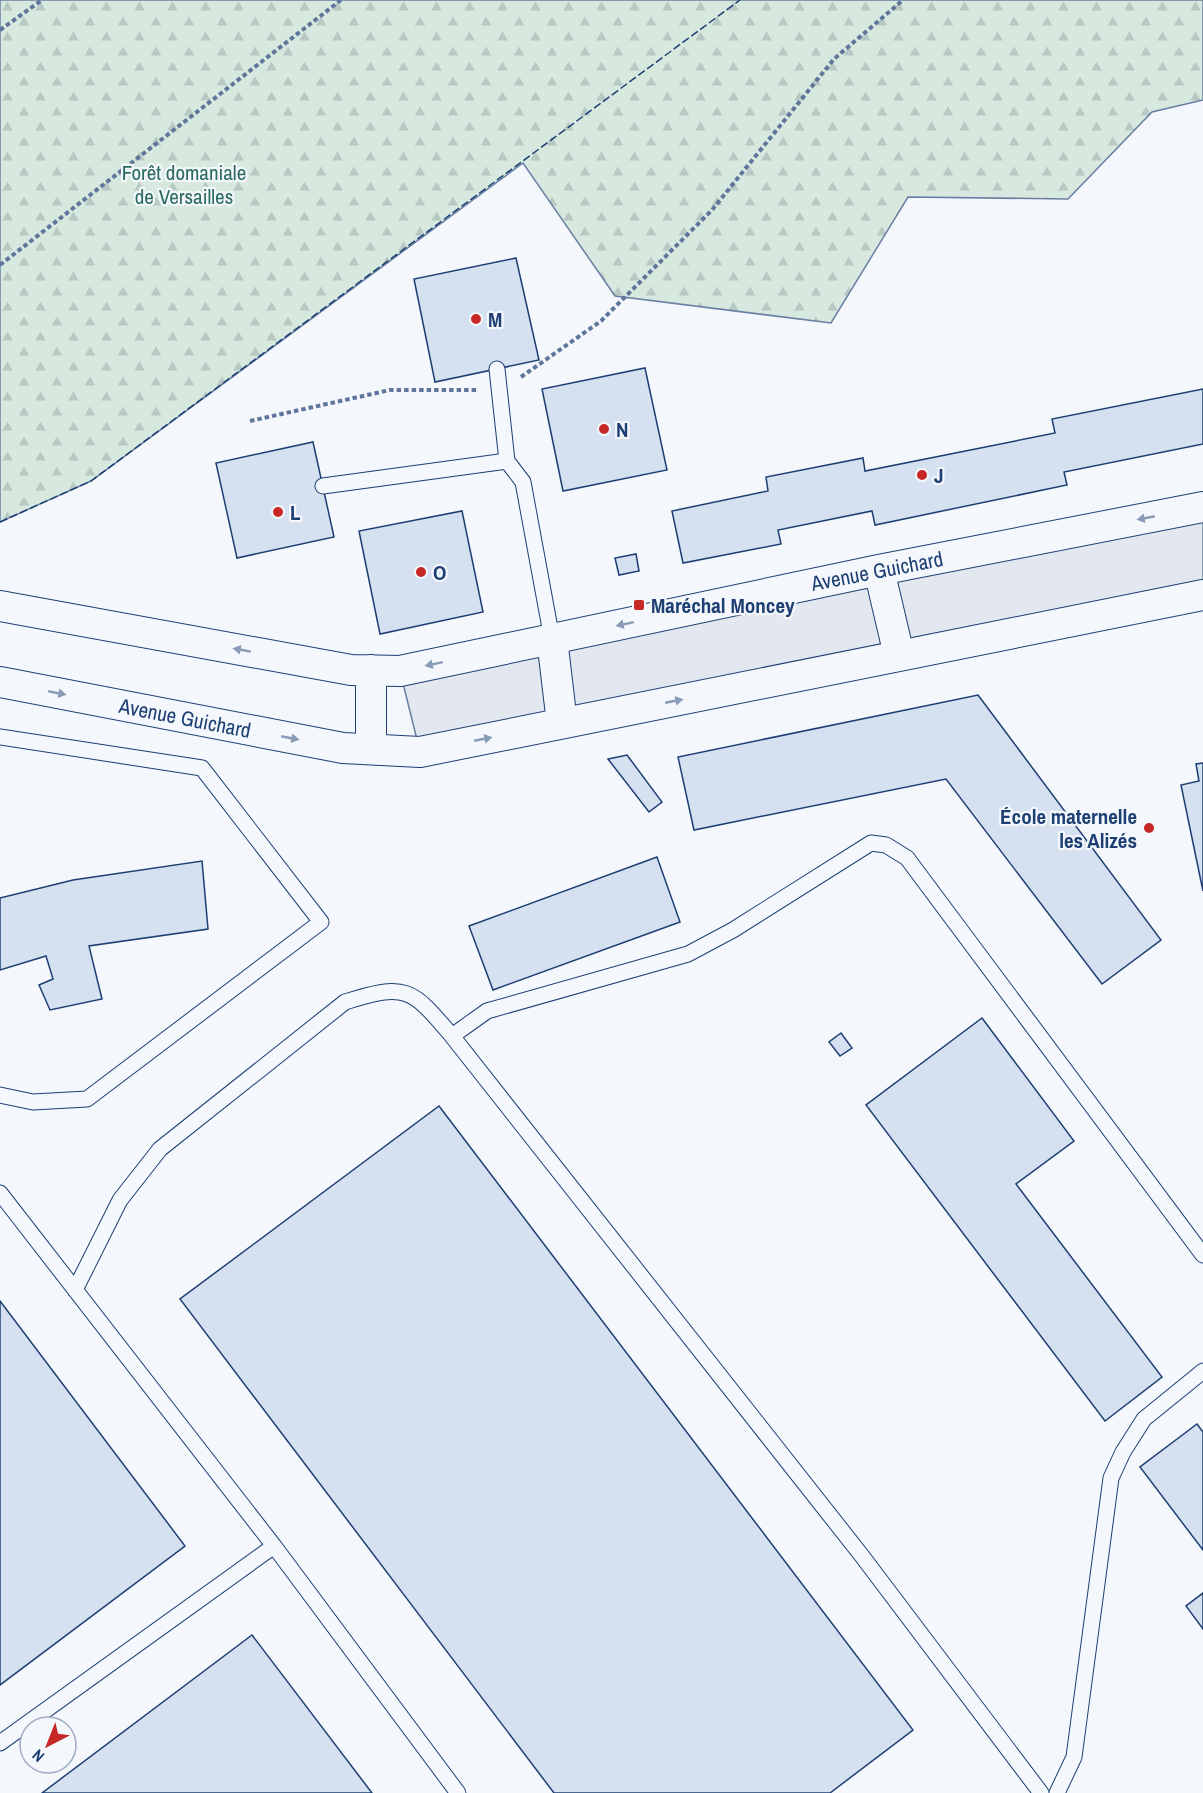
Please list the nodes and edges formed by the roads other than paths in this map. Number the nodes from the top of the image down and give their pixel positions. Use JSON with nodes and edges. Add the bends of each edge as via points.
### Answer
{"nodes":[{"id":1,"x":497,"y":369,"type":"dead end"},
{"id":2,"x":507,"y":462,"type":"junction"},
{"id":3,"x":323,"y":486,"type":"dead end"},
{"id":4,"x":1203,"y":507,"type":"edge"},
{"id":5,"x":879,"y":570,"type":"junction"},
{"id":6,"x":1203,"y":595,"type":"edge"},
{"id":7,"x":0,"y":606,"type":"edge"},
{"id":8,"x":552,"y":639,"type":"junction"},
{"id":9,"x":899,"y":655,"type":"junction"},
{"id":10,"x":371,"y":670,"type":"junction"},
{"id":11,"x":0,"y":682,"type":"edge"},
{"id":12,"x":562,"y":723,"type":"junction"},
{"id":13,"x":0,"y":737,"type":"edge"},
{"id":14,"x":371,"y":749,"type":"junction"},
{"id":15,"x":452,"y":1036,"type":"junction"},
{"id":16,"x":0,"y":1095,"type":"edge"},
{"id":17,"x":0,"y":1193,"type":"edge"},
{"id":18,"x":1203,"y":1255,"type":"edge"},
{"id":19,"x":75,"y":1290,"type":"junction"},
{"id":20,"x":1203,"y":1371,"type":"edge"},
{"id":21,"x":274,"y":1546,"type":"junction"},
{"id":22,"x":0,"y":1743,"type":"edge"},
{"id":23,"x":458,"y":1793,"type":"edge"},
{"id":24,"x":1041,"y":1793,"type":"edge"},
{"id":25,"x":1058,"y":1793,"type":"edge"}],
"edges":[{"from":1,"to":2,"type":"lane"},
{"from":2,"to":3,"type":"lane"},
{"from":2,"to":8,"type":"lane","via":[[523,482]]},
{"from":4,"to":5,"type":"street","name":"Avenue Guichard","one_way":true},
{"from":5,"to":8,"type":"street","name":"Avenue Guichard","one_way":true},
{"from":5,"to":9,"type":"street"},
{"from":6,"to":9,"type":"street","name":"Avenue Guichard"},
{"from":10,"to":7,"type":"street","name":"Avenue Guichard","one_way":true,"via":[[351,670]]},
{"from":8,"to":10,"type":"street","name":"Avenue Guichard","one_way":true,"via":[[400,671]]},
{"from":8,"to":12,"type":"street"},
{"from":12,"to":9,"type":"street","name":"Avenue Guichard","one_way":true},
{"from":10,"to":14,"type":"street"},
{"from":11,"to":14,"type":"street","name":"Avenue Guichard","one_way":true,"via":[[343,748]]},
{"from":14,"to":12,"type":"street","name":"Avenue Guichard","one_way":true,"via":[[420,752]]},
{"from":13,"to":16,"type":"lane","via":[[202,768],[321,922],[87,1099],[33,1102]]},
{"from":15,"to":18,"type":"lane","via":[[487,1011],[688,954],[871,843],[885,845],[907,858]]},
{"from":15,"to":19,"type":"lane","via":[[421,1000],[396,991],[375,992],[345,1002],[160,1149],[120,1200]]},
{"from":15,"to":24,"type":"lane","via":[[862,1556]]},
{"from":17,"to":19,"type":"lane"},
{"from":19,"to":21,"type":"lane"},
{"from":20,"to":25,"type":"lane","via":[[1144,1419],[1112,1478],[1074,1757]]},
{"from":21,"to":22,"type":"lane"},
{"from":21,"to":23,"type":"lane"}]}
